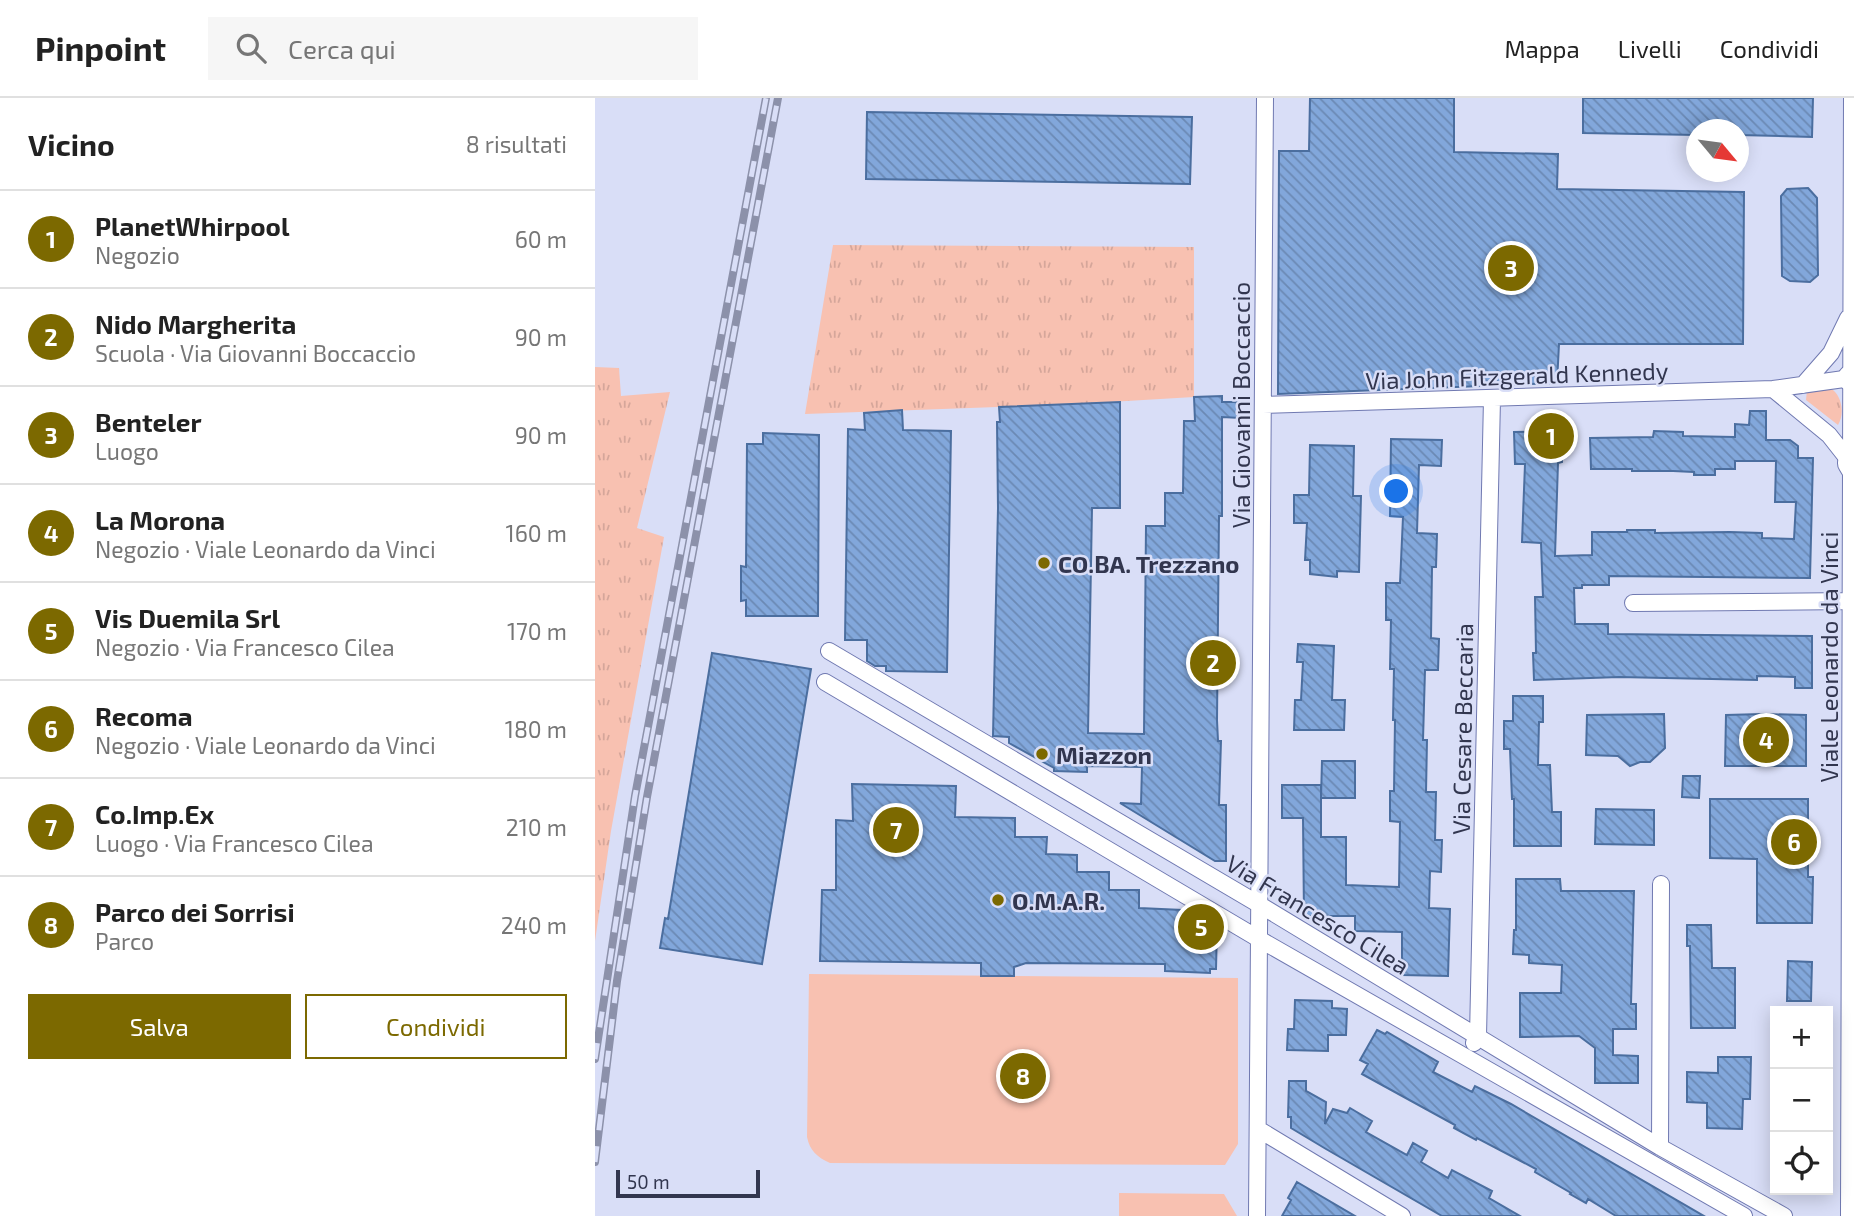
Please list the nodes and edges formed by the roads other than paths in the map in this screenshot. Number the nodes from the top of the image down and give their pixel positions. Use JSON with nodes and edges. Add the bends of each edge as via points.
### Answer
{"nodes":[{"id":1,"x":1265,"y":98,"type":"edge"},
{"id":2,"x":1852,"y":98,"type":"edge"},
{"id":3,"x":1851,"y":311,"type":"junction"},
{"id":4,"x":1852,"y":377,"type":"edge"},
{"id":5,"x":1803,"y":385,"type":"junction"},
{"id":6,"x":1773,"y":389,"type":"junction"},
{"id":7,"x":1492,"y":400,"type":"junction"},
{"id":8,"x":1263,"y":405,"type":"junction"},
{"id":9,"x":1853,"y":466,"type":"edge"},
{"id":10,"x":1851,"y":601,"type":"junction"},
{"id":11,"x":1633,"y":603,"type":"dead end"},
{"id":12,"x":829,"y":651,"type":"dead end"},
{"id":13,"x":825,"y":682,"type":"dead end"},
{"id":14,"x":1661,"y":884,"type":"dead end"},
{"id":15,"x":1260,"y":905,"type":"junction"},
{"id":16,"x":1259,"y":939,"type":"junction"},
{"id":17,"x":1478,"y":1036,"type":"junction"},
{"id":18,"x":1467,"y":1057,"type":"junction"},
{"id":19,"x":1258,"y":1129,"type":"junction"},
{"id":20,"x":1660,"y":1147,"type":"junction"},
{"id":21,"x":1257,"y":1216,"type":"edge"},
{"id":22,"x":1402,"y":1216,"type":"edge"},
{"id":23,"x":1744,"y":1216,"type":"edge"},
{"id":24,"x":1784,"y":1216,"type":"edge"},
{"id":25,"x":1849,"y":1216,"type":"edge"}],
"edges":[{"from":1,"to":8,"type":"street","name":"Via Giovanni Boccaccio"},
{"from":2,"to":3,"type":"street","name":"Viale Leonardo da Vinci"},
{"from":3,"to":4,"type":"street","name":"Viale Leonardo da Vinci"},
{"from":3,"to":5,"type":"street","via":[[1831,353]]},
{"from":4,"to":5,"type":"street","name":"Via John Fitzgerald Kennedy"},
{"from":4,"to":9,"type":"street","name":"Viale Leonardo da Vinci"},
{"from":5,"to":6,"type":"street","name":"Via John Fitzgerald Kennedy"},
{"from":6,"to":7,"type":"street","name":"Via John Fitzgerald Kennedy"},
{"from":6,"to":9,"type":"street","via":[[1829,435]]},
{"from":7,"to":8,"type":"street","name":"Via John Fitzgerald Kennedy"},
{"from":7,"to":17,"type":"street","name":"Via Cesare Beccaria"},
{"from":8,"to":15,"type":"street","name":"Via Giovanni Boccaccio"},
{"from":9,"to":10,"type":"street","name":"Viale Leonardo da Vinci"},
{"from":10,"to":11,"type":"street"},
{"from":10,"to":25,"type":"street","name":"Viale Leonardo da Vinci"},
{"from":12,"to":15,"type":"street","name":"Via Francesco Cilea"},
{"from":13,"to":16,"type":"street","name":"Via Francesco Cilea"},
{"from":14,"to":20,"type":"street"},
{"from":15,"to":16,"type":"street","name":"Via Giovanni Boccaccio"},
{"from":15,"to":17,"type":"street","name":"Via Francesco Cilea"},
{"from":16,"to":18,"type":"street","name":"Via Francesco Cilea"},
{"from":16,"to":19,"type":"street","name":"Via Giovanni Boccaccio"},
{"from":17,"to":18,"type":"street","name":"Via Cesare Beccaria"},
{"from":17,"to":20,"type":"street","name":"Via Francesco Cilea"},
{"from":18,"to":23,"type":"street","name":"Via Francesco Cilea"},
{"from":19,"to":21,"type":"street","name":"Via Giovanni Boccaccio"},
{"from":19,"to":22,"type":"street"},
{"from":20,"to":24,"type":"street","name":"Via Francesco Cilea"}]}
